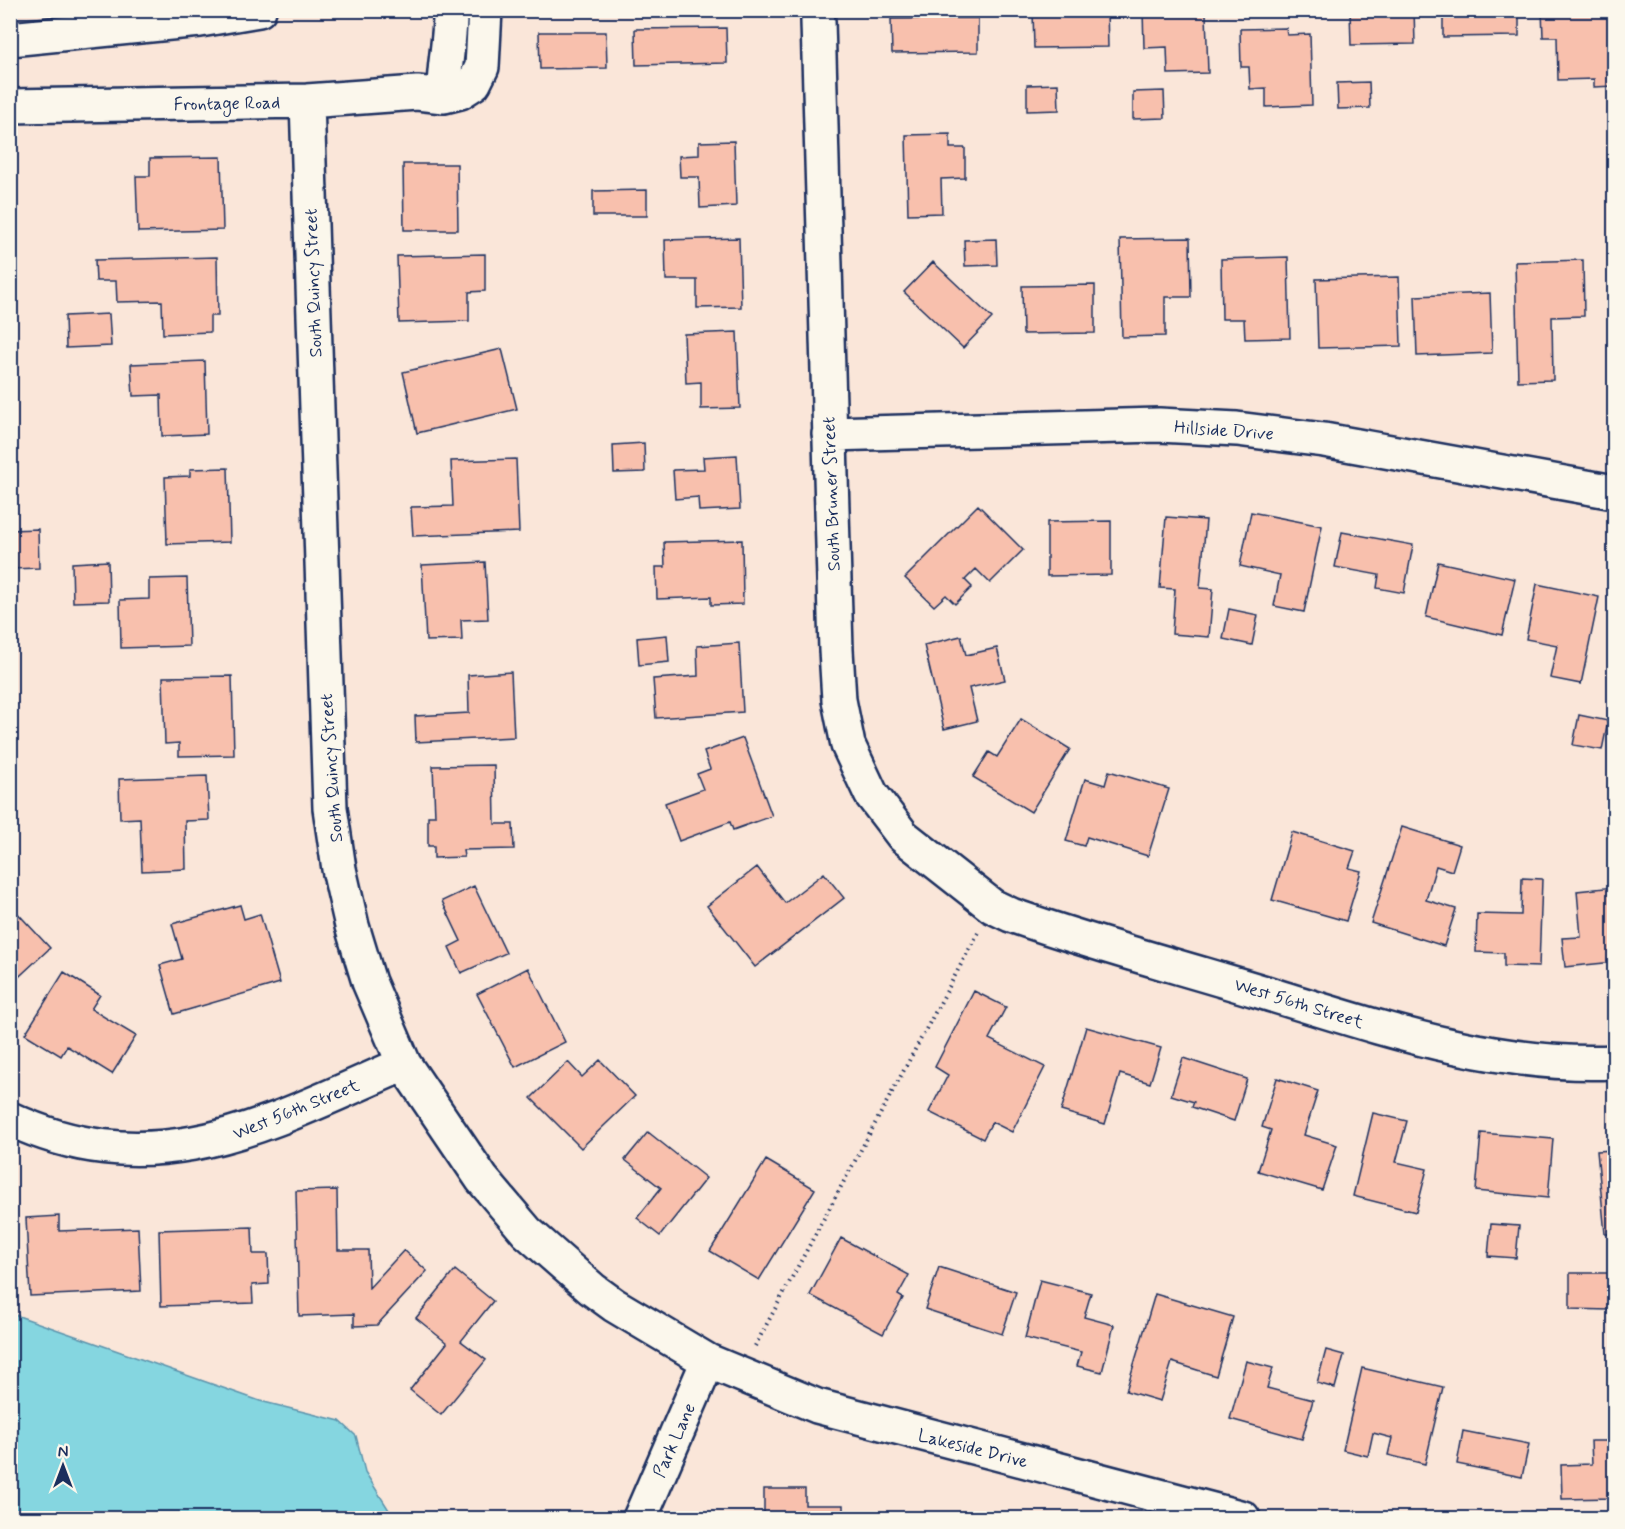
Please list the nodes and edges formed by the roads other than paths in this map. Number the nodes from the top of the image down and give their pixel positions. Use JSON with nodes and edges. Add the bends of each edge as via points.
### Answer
{"nodes":[{"id":1,"x":259,"y":10,"type":"edge"},
{"id":2,"x":450,"y":10,"type":"edge"},
{"id":3,"x":485,"y":10,"type":"edge"},
{"id":4,"x":818,"y":21,"type":"dead end"},
{"id":5,"x":10,"y":39,"type":"edge"},
{"id":6,"x":444,"y":96,"type":"junction"},
{"id":7,"x":307,"y":102,"type":"junction"},
{"id":8,"x":10,"y":106,"type":"edge"},
{"id":9,"x":829,"y":434,"type":"junction"},
{"id":10,"x":1614,"y":492,"type":"edge"},
{"id":11,"x":992,"y":906,"type":"joint"},
{"id":12,"x":1614,"y":1062,"type":"edge"},
{"id":13,"x":404,"y":1064,"type":"junction"},
{"id":14,"x":10,"y":1119,"type":"edge"},
{"id":15,"x":708,"y":1361,"type":"junction"},
{"id":16,"x":640,"y":1518,"type":"edge"},
{"id":17,"x":1243,"y":1518,"type":"edge"}],
"edges":[{"from":1,"to":5,"type":"street","via":[[200,20]]},
{"from":2,"to":6,"type":"street"},
{"from":3,"to":6,"type":"street","name":"Frontage Road","via":[[485,42],[478,75],[474,83],[460,92]]},
{"from":4,"to":9,"type":"street","name":"South Bruner Street"},
{"from":6,"to":7,"type":"street","name":"Frontage Road","via":[[417,93]]},
{"from":7,"to":8,"type":"street","name":"Frontage Road"},
{"from":7,"to":13,"type":"street","name":"South Quincy Street","via":[[330,808],[352,926],[369,982]]},
{"from":9,"to":10,"type":"street","name":"Hillside Drive","via":[[1160,425],[1237,429],[1324,440]]},
{"from":9,"to":11,"type":"street","name":"South Bruner Street","via":[[839,700],[848,745],[871,794],[903,836]]},
{"from":11,"to":12,"type":"street","name":"West 56th Street","via":[[1042,926],[1414,1038],[1486,1054]]},
{"from":13,"to":14,"type":"street","name":"West 56th Street","via":[[270,1122],[229,1137],[182,1146],[134,1149],[82,1143],[33,1130]]},
{"from":13,"to":15,"type":"street","name":"South Quincy Street","via":[[482,1179],[526,1232],[614,1305]]},
{"from":15,"to":16,"type":"street","name":"Park Lane"},
{"from":15,"to":17,"type":"street","name":"Lakeside Drive","via":[[857,1419]]}]}
